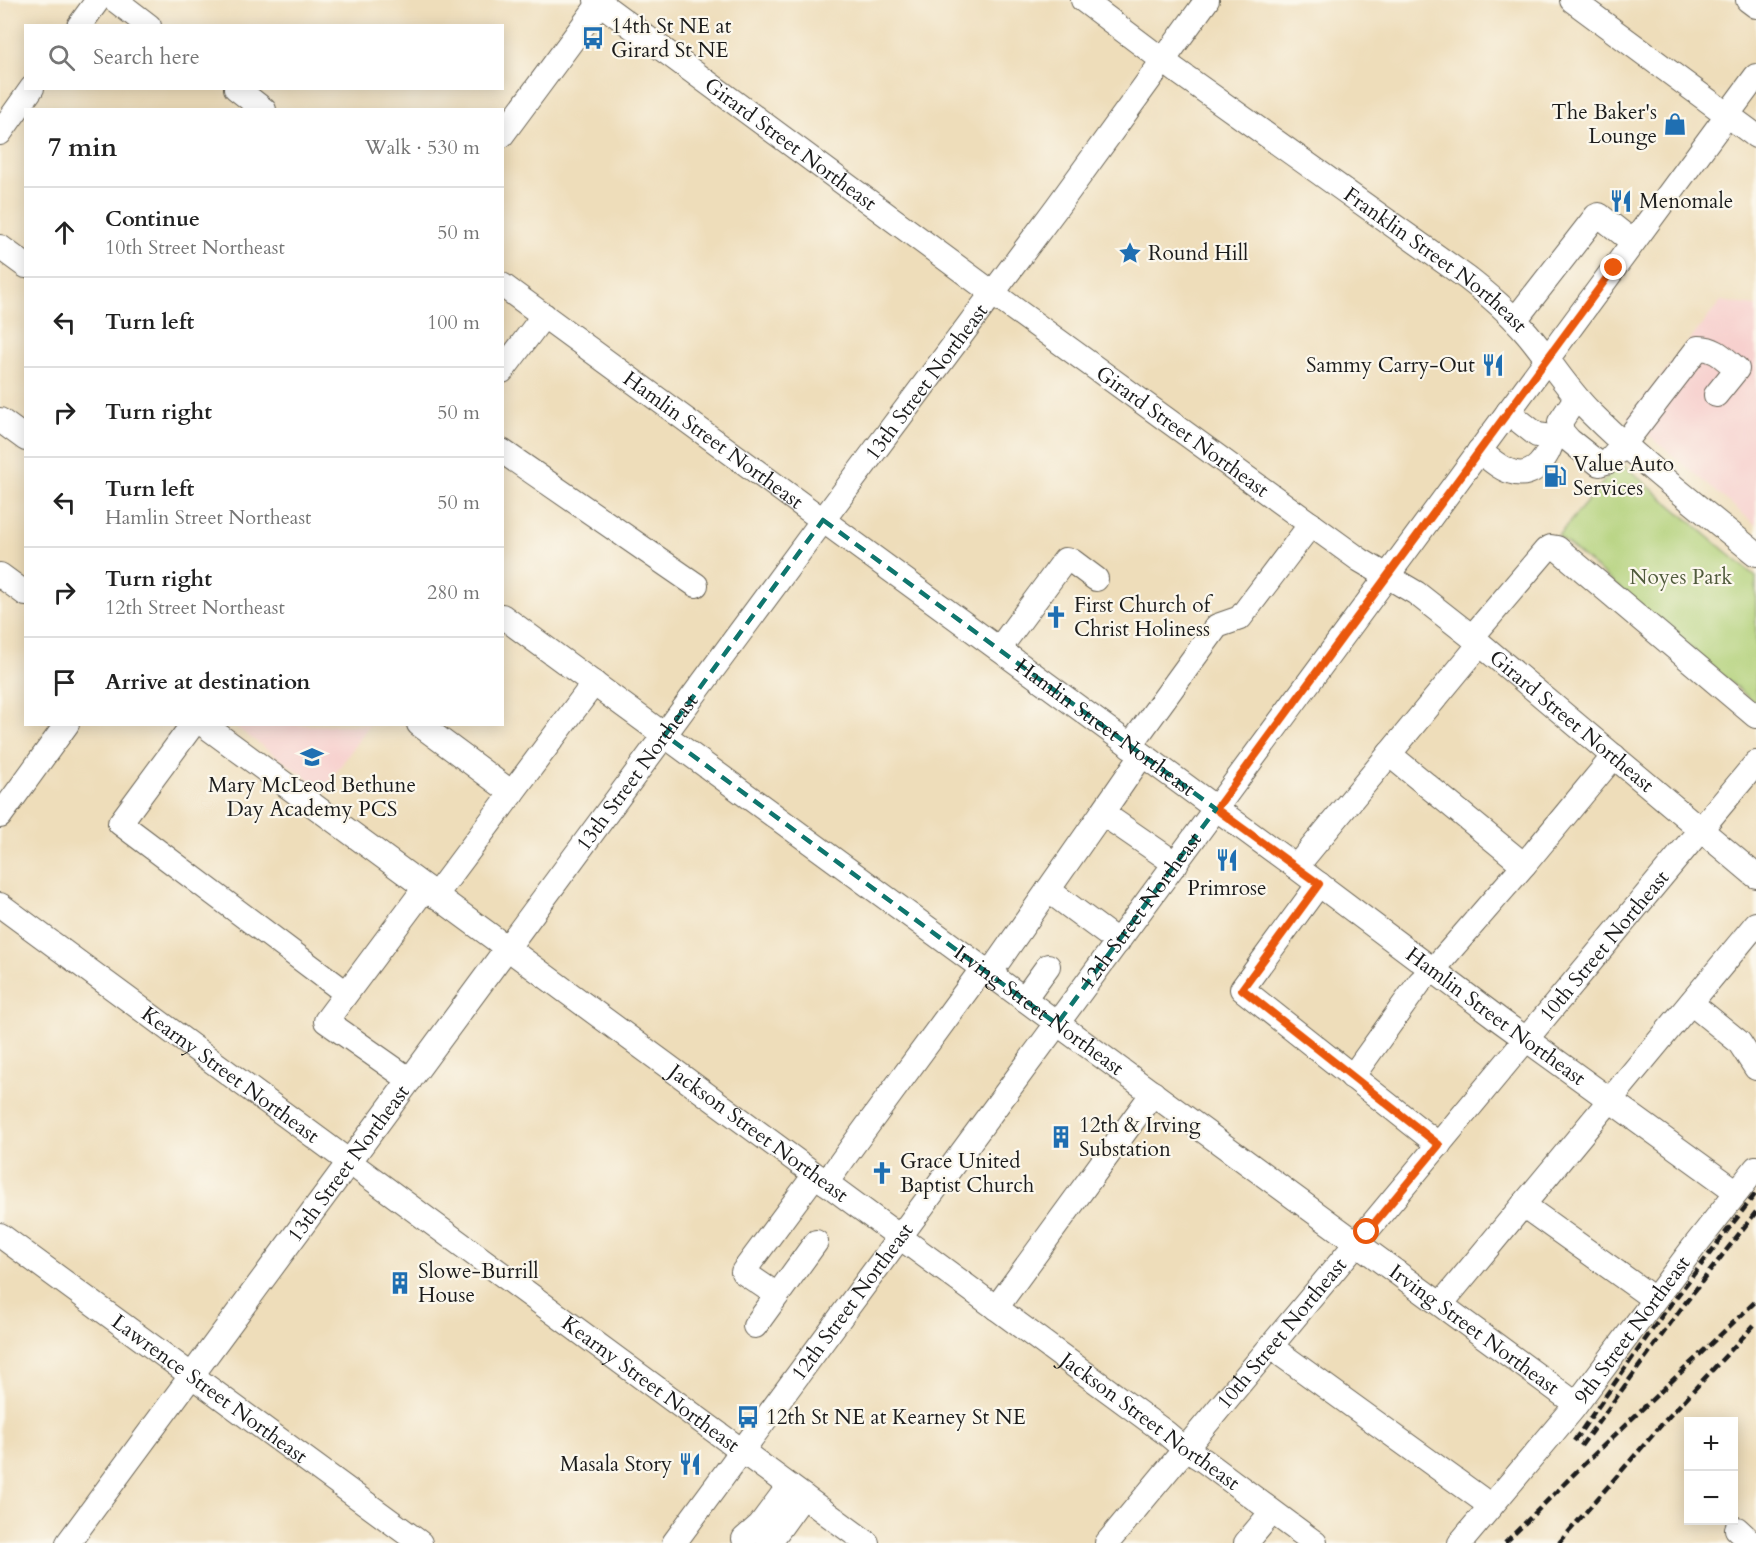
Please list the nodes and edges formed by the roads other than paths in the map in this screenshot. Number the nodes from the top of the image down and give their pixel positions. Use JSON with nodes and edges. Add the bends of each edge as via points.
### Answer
{"nodes":[{"id":1,"x":98,"y":0,"type":"edge"},
{"id":2,"x":115,"y":0,"type":"edge"},
{"id":3,"x":1083,"y":0,"type":"edge"},
{"id":4,"x":1207,"y":0,"type":"edge"},
{"id":5,"x":1572,"y":0,"type":"edge"},
{"id":6,"x":1748,"y":0,"type":"edge"},
{"id":7,"x":600,"y":1,"type":"edge"},
{"id":8,"x":1756,"y":6,"type":"edge"},
{"id":9,"x":80,"y":24,"type":"edge"},
{"id":10,"x":146,"y":24,"type":"edge"},
{"id":11,"x":1163,"y":60,"type":"junction"},
{"id":12,"x":1756,"y":76,"type":"edge"},
{"id":13,"x":239,"y":90,"type":"edge"},
{"id":14,"x":24,"y":108,"type":"edge"},
{"id":15,"x":261,"y":108,"type":"edge"},
{"id":16,"x":1727,"y":115,"type":"junction"},
{"id":17,"x":504,"y":132,"type":"edge"},
{"id":18,"x":0,"y":133,"type":"edge"},
{"id":19,"x":1756,"y":136,"type":"edge"},
{"id":20,"x":1633,"y":242,"type":"junction"},
{"id":21,"x":0,"y":247,"type":"edge"},
{"id":22,"x":24,"y":265,"type":"edge"},
{"id":23,"x":504,"y":286,"type":"edge"},
{"id":24,"x":993,"y":292,"type":"junction"},
{"id":25,"x":544,"y":315,"type":"junction"},
{"id":26,"x":1515,"y":320,"type":"junction"},
{"id":27,"x":1547,"y":359,"type":"junction"},
{"id":28,"x":504,"y":368,"type":"edge"},
{"id":29,"x":1716,"y":395,"type":"dead end"},
{"id":30,"x":1576,"y":398,"type":"junction"},
{"id":31,"x":1508,"y":412,"type":"junction"},
{"id":32,"x":0,"y":420,"type":"edge"},
{"id":33,"x":1557,"y":433,"type":"junction"},
{"id":34,"x":24,"y":438,"type":"edge"},
{"id":35,"x":1624,"y":444,"type":"junction"},
{"id":36,"x":1479,"y":451,"type":"junction"},
{"id":37,"x":504,"y":452,"type":"edge"},
{"id":38,"x":823,"y":520,"type":"junction"},
{"id":39,"x":1311,"y":524,"type":"junction"},
{"id":40,"x":1756,"y":554,"type":"edge"},
{"id":41,"x":0,"y":575,"type":"edge"},
{"id":42,"x":1388,"y":575,"type":"junction"},
{"id":43,"x":1096,"y":579,"type":"dead end"},
{"id":44,"x":696,"y":585,"type":"dead end"},
{"id":45,"x":24,"y":588,"type":"edge"},
{"id":46,"x":504,"y":617,"type":"edge"},
{"id":47,"x":1476,"y":640,"type":"junction"},
{"id":48,"x":999,"y":649,"type":"junction"},
{"id":49,"x":594,"y":683,"type":"junction"},
{"id":50,"x":1756,"y":716,"type":"edge"},
{"id":51,"x":66,"y":726,"type":"edge"},
{"id":52,"x":192,"y":726,"type":"edge"},
{"id":53,"x":206,"y":726,"type":"edge"},
{"id":54,"x":422,"y":726,"type":"edge"},
{"id":55,"x":665,"y":735,"type":"junction"},
{"id":56,"x":1136,"y":751,"type":"junction"},
{"id":57,"x":1389,"y":754,"type":"junction"},
{"id":58,"x":1614,"y":756,"type":"junction"},
{"id":59,"x":1756,"y":763,"type":"edge"},
{"id":60,"x":512,"y":793,"type":"junction"},
{"id":61,"x":1216,"y":809,"type":"junction"},
{"id":62,"x":1102,"y":813,"type":"junction"},
{"id":63,"x":0,"y":816,"type":"edge"},
{"id":64,"x":1701,"y":830,"type":"junction"},
{"id":65,"x":1176,"y":864,"type":"junction"},
{"id":66,"x":1524,"y":865,"type":"junction"},
{"id":67,"x":1296,"y":867,"type":"junction"},
{"id":68,"x":1756,"y":876,"type":"edge"},
{"id":69,"x":1319,"y":884,"type":"junction"},
{"id":70,"x":1048,"y":890,"type":"junction"},
{"id":71,"x":430,"y":892,"type":"junction"},
{"id":72,"x":0,"y":905,"type":"edge"},
{"id":73,"x":1756,"y":924,"type":"edge"},
{"id":74,"x":1118,"y":942,"type":"junction"},
{"id":75,"x":507,"y":948,"type":"junction"},
{"id":76,"x":1048,"y":966,"type":"dead end"},
{"id":77,"x":1433,"y":970,"type":"junction"},
{"id":78,"x":986,"y":971,"type":"junction"},
{"id":79,"x":346,"y":993,"type":"junction"},
{"id":80,"x":1024,"y":999,"type":"junction"},
{"id":81,"x":1691,"y":1003,"type":"junction"},
{"id":82,"x":1057,"y":1024,"type":"junction"},
{"id":83,"x":1527,"y":1039,"type":"junction"},
{"id":84,"x":1756,"y":1068,"type":"edge"},
{"id":85,"x":1352,"y":1077,"type":"junction"},
{"id":86,"x":410,"y":1080,"type":"junction"},
{"id":87,"x":1153,"y":1093,"type":"junction"},
{"id":88,"x":1610,"y":1100,"type":"junction"},
{"id":89,"x":1439,"y":1145,"type":"junction"},
{"id":90,"x":350,"y":1162,"type":"junction"},
{"id":91,"x":1756,"y":1168,"type":"edge"},
{"id":92,"x":821,"y":1179,"type":"junction"},
{"id":93,"x":1737,"y":1192,"type":"junction"},
{"id":94,"x":1523,"y":1205,"type":"junction"},
{"id":95,"x":0,"y":1235,"type":"edge"},
{"id":96,"x":900,"y":1237,"type":"junction"},
{"id":97,"x":816,"y":1242,"type":"dead end"},
{"id":98,"x":1357,"y":1243,"type":"junction"},
{"id":99,"x":777,"y":1295,"type":"junction"},
{"id":100,"x":1654,"y":1299,"type":"junction"},
{"id":101,"x":1441,"y":1304,"type":"junction"},
{"id":102,"x":996,"y":1308,"type":"junction"},
{"id":103,"x":755,"y":1326,"type":"dead end"},
{"id":104,"x":1271,"y":1347,"type":"junction"},
{"id":105,"x":192,"y":1376,"type":"junction"},
{"id":106,"x":1576,"y":1404,"type":"junction"},
{"id":107,"x":1185,"y":1449,"type":"junction"},
{"id":108,"x":742,"y":1451,"type":"junction"},
{"id":109,"x":796,"y":1491,"type":"junction"},
{"id":110,"x":1491,"y":1506,"type":"junction"},
{"id":111,"x":1272,"y":1512,"type":"junction"},
{"id":112,"x":744,"y":1539,"type":"dead end"},
{"id":113,"x":69,"y":1543,"type":"edge"},
{"id":114,"x":420,"y":1543,"type":"edge"},
{"id":115,"x":674,"y":1543,"type":"edge"},
{"id":116,"x":769,"y":1543,"type":"edge"},
{"id":117,"x":867,"y":1543,"type":"edge"},
{"id":118,"x":1107,"y":1543,"type":"edge"},
{"id":119,"x":1246,"y":1543,"type":"edge"},
{"id":120,"x":1315,"y":1543,"type":"edge"},
{"id":121,"x":1460,"y":1543,"type":"edge"}],
"edges":[{"from":1,"to":9,"type":"street"},
{"from":2,"to":10,"type":"street"},
{"from":3,"to":11,"type":"street","name":"Franklin Street Northeast"},
{"from":4,"to":11,"type":"street","name":"13th Street Northeast"},
{"from":5,"to":16,"type":"street"},
{"from":6,"to":8,"type":"street"},
{"from":7,"to":17,"type":"street"},
{"from":7,"to":24,"type":"street","name":"Girard Street Northeast"},
{"from":11,"to":24,"type":"street","name":"13th Street Northeast"},
{"from":11,"to":26,"type":"street","name":"Franklin Street Northeast","via":[[1467,278]]},
{"from":12,"to":16,"type":"street","name":"12th Street Northeast"},
{"from":13,"to":15,"type":"street"},
{"from":14,"to":18,"type":"street"},
{"from":16,"to":19,"type":"street"},
{"from":16,"to":20,"type":"street","name":"12th Street Northeast"},
{"from":20,"to":26,"type":"street","via":[[1596,216]]},
{"from":20,"to":27,"type":"street","name":"12th Street Northeast"},
{"from":21,"to":22,"type":"street"},
{"from":23,"to":25,"type":"street","name":"Hamlin Street Northeast"},
{"from":24,"to":38,"type":"street","name":"13th Street Northeast"},
{"from":24,"to":39,"type":"street","name":"Girard Street Northeast"},
{"from":25,"to":28,"type":"street"},
{"from":25,"to":38,"type":"street","name":"Hamlin Street Northeast"},
{"from":26,"to":27,"type":"street","name":"Franklin Street Northeast"},
{"from":27,"to":30,"type":"street","name":"Franklin Street Northeast"},
{"from":27,"to":31,"type":"street","name":"12th Street Northeast"},
{"from":29,"to":35,"type":"street","via":[[1737,369],[1718,352],[1698,348]]},
{"from":30,"to":33,"type":"street"},
{"from":30,"to":35,"type":"street","name":"Franklin Street Northeast"},
{"from":31,"to":33,"type":"street","via":[[1537,435]]},
{"from":31,"to":36,"type":"street","name":"12th Street Northeast"},
{"from":32,"to":34,"type":"street"},
{"from":33,"to":35,"type":"street","via":[[1562,432],[1599,464],[1609,462]]},
{"from":33,"to":36,"type":"street","via":[[1545,459],[1523,474],[1512,472]]},
{"from":35,"to":40,"type":"street","name":"Franklin Street Northeast"},
{"from":36,"to":42,"type":"street","name":"12th Street Northeast"},
{"from":37,"to":44,"type":"street"},
{"from":38,"to":48,"type":"street","name":"Hamlin Street Northeast"},
{"from":38,"to":55,"type":"street","name":"13th Street Northeast"},
{"from":39,"to":42,"type":"street","name":"Girard Street Northeast"},
{"from":39,"to":56,"type":"street","via":[[1240,618],[1217,626]]},
{"from":41,"to":45,"type":"street"},
{"from":42,"to":47,"type":"street","name":"Girard Street Northeast"},
{"from":42,"to":61,"type":"street","name":"12th Street Northeast"},
{"from":43,"to":48,"type":"street","via":[[1065,560]]},
{"from":46,"to":49,"type":"street","name":"Irving Street Northeast"},
{"from":47,"to":50,"type":"street","via":[[1546,550],[1557,548]]},
{"from":47,"to":57,"type":"street"},
{"from":47,"to":58,"type":"street","name":"Girard Street Northeast"},
{"from":48,"to":56,"type":"street","name":"Hamlin Street Northeast"},
{"from":49,"to":55,"type":"street","name":"Irving Street Northeast"},
{"from":49,"to":60,"type":"street"},
{"from":51,"to":63,"type":"street"},
{"from":52,"to":79,"type":"street","via":[[120,822]]},
{"from":53,"to":71,"type":"street","name":"Jackson Street Northeast"},
{"from":54,"to":60,"type":"street"},
{"from":55,"to":75,"type":"street","name":"13th Street Northeast"},
{"from":55,"to":78,"type":"street","name":"Irving Street Northeast"},
{"from":56,"to":61,"type":"street","name":"Hamlin Street Northeast"},
{"from":56,"to":62,"type":"street"},
{"from":57,"to":66,"type":"street"},
{"from":57,"to":67,"type":"street"},
{"from":58,"to":64,"type":"street","name":"Girard Street Northeast"},
{"from":58,"to":66,"type":"street"},
{"from":59,"to":64,"type":"street","name":"10th Street Northeast"},
{"from":60,"to":71,"type":"street"},
{"from":61,"to":65,"type":"street","name":"12th Street Northeast"},
{"from":61,"to":67,"type":"street","name":"Hamlin Street Northeast"},
{"from":62,"to":65,"type":"street"},
{"from":62,"to":70,"type":"street"},
{"from":64,"to":68,"type":"street","name":"Girard Street Northeast"},
{"from":64,"to":83,"type":"street","name":"10th Street Northeast"},
{"from":65,"to":74,"type":"street","name":"12th Street Northeast"},
{"from":66,"to":77,"type":"street"},
{"from":67,"to":69,"type":"street","name":"Hamlin Street Northeast"},
{"from":69,"to":77,"type":"street","name":"Hamlin Street Northeast"},
{"from":69,"to":85,"type":"street","via":[[1242,989]]},
{"from":70,"to":74,"type":"street"},
{"from":70,"to":78,"type":"street"},
{"from":71,"to":75,"type":"street","name":"Jackson Street Northeast"},
{"from":71,"to":79,"type":"street"},
{"from":72,"to":90,"type":"street","name":"Kearny Street Northeast"},
{"from":73,"to":81,"type":"street"},
{"from":74,"to":82,"type":"street","name":"12th Street Northeast"},
{"from":75,"to":86,"type":"street","name":"13th Street Northeast"},
{"from":75,"to":92,"type":"street","name":"Jackson Street Northeast"},
{"from":76,"to":80,"type":"street"},
{"from":77,"to":83,"type":"street","name":"Hamlin Street Northeast"},
{"from":77,"to":85,"type":"street","via":[[1420,982]]},
{"from":78,"to":80,"type":"street","name":"Irving Street Northeast"},
{"from":78,"to":92,"type":"street","via":[[854,1144]]},
{"from":79,"to":86,"type":"street","via":[[326,1020]]},
{"from":80,"to":82,"type":"street","name":"Irving Street Northeast"},
{"from":81,"to":84,"type":"street","via":[[1739,1042]]},
{"from":81,"to":88,"type":"street"},
{"from":82,"to":87,"type":"street","name":"Irving Street Northeast"},
{"from":82,"to":96,"type":"street","name":"12th Street Northeast"},
{"from":83,"to":88,"type":"street","name":"Hamlin Street Northeast"},
{"from":83,"to":89,"type":"street","name":"10th Street Northeast"},
{"from":85,"to":89,"type":"street"},
{"from":86,"to":90,"type":"street","name":"13th Street Northeast"},
{"from":87,"to":98,"type":"street","name":"Irving Street Northeast"},
{"from":87,"to":102,"type":"street"},
{"from":88,"to":93,"type":"street","name":"Hamlin Street Northeast"},
{"from":88,"to":94,"type":"street"},
{"from":89,"to":98,"type":"street","name":"10th Street Northeast"},
{"from":90,"to":105,"type":"street","name":"13th Street Northeast"},
{"from":90,"to":108,"type":"street","name":"Kearny Street Northeast"},
{"from":91,"to":93,"type":"street","name":"9th Street Northeast"},
{"from":92,"to":96,"type":"street","name":"Jackson Street Northeast"},
{"from":92,"to":99,"type":"street","via":[[743,1272]]},
{"from":93,"to":100,"type":"street","name":"9th Street Northeast"},
{"from":94,"to":100,"type":"street"},
{"from":94,"to":101,"type":"street"},
{"from":95,"to":105,"type":"street","name":"Lawrence Street Northeast"},
{"from":96,"to":102,"type":"street","name":"Jackson Street Northeast"},
{"from":96,"to":108,"type":"street","name":"12th Street Northeast"},
{"from":97,"to":99,"type":"street"},
{"from":98,"to":101,"type":"street","name":"Irving Street Northeast"},
{"from":98,"to":104,"type":"street","name":"10th Street Northeast"},
{"from":99,"to":103,"type":"street"},
{"from":100,"to":106,"type":"street","name":"9th Street Northeast"},
{"from":101,"to":106,"type":"street","name":"Irving Street Northeast"},
{"from":102,"to":107,"type":"street","name":"Jackson Street Northeast"},
{"from":104,"to":107,"type":"street","name":"10th Street Northeast"},
{"from":104,"to":110,"type":"street"},
{"from":105,"to":113,"type":"street","name":"13th Street Northeast"},
{"from":105,"to":114,"type":"street","name":"Lawrence Street Northeast"},
{"from":106,"to":110,"type":"street","name":"9th Street Northeast"},
{"from":107,"to":111,"type":"street","name":"Jackson Street Northeast"},
{"from":107,"to":118,"type":"street","name":"10th Street Northeast"},
{"from":108,"to":109,"type":"street","name":"Kearny Street Northeast"},
{"from":108,"to":115,"type":"street","name":"12th Street Northeast"},
{"from":109,"to":112,"type":"street"},
{"from":109,"to":116,"type":"street"},
{"from":109,"to":117,"type":"street","name":"Kearny Street Northeast"},
{"from":110,"to":121,"type":"street","name":"9th Street Northeast"},
{"from":111,"to":119,"type":"street"},
{"from":111,"to":120,"type":"street","name":"Jackson Street Northeast"}]}
